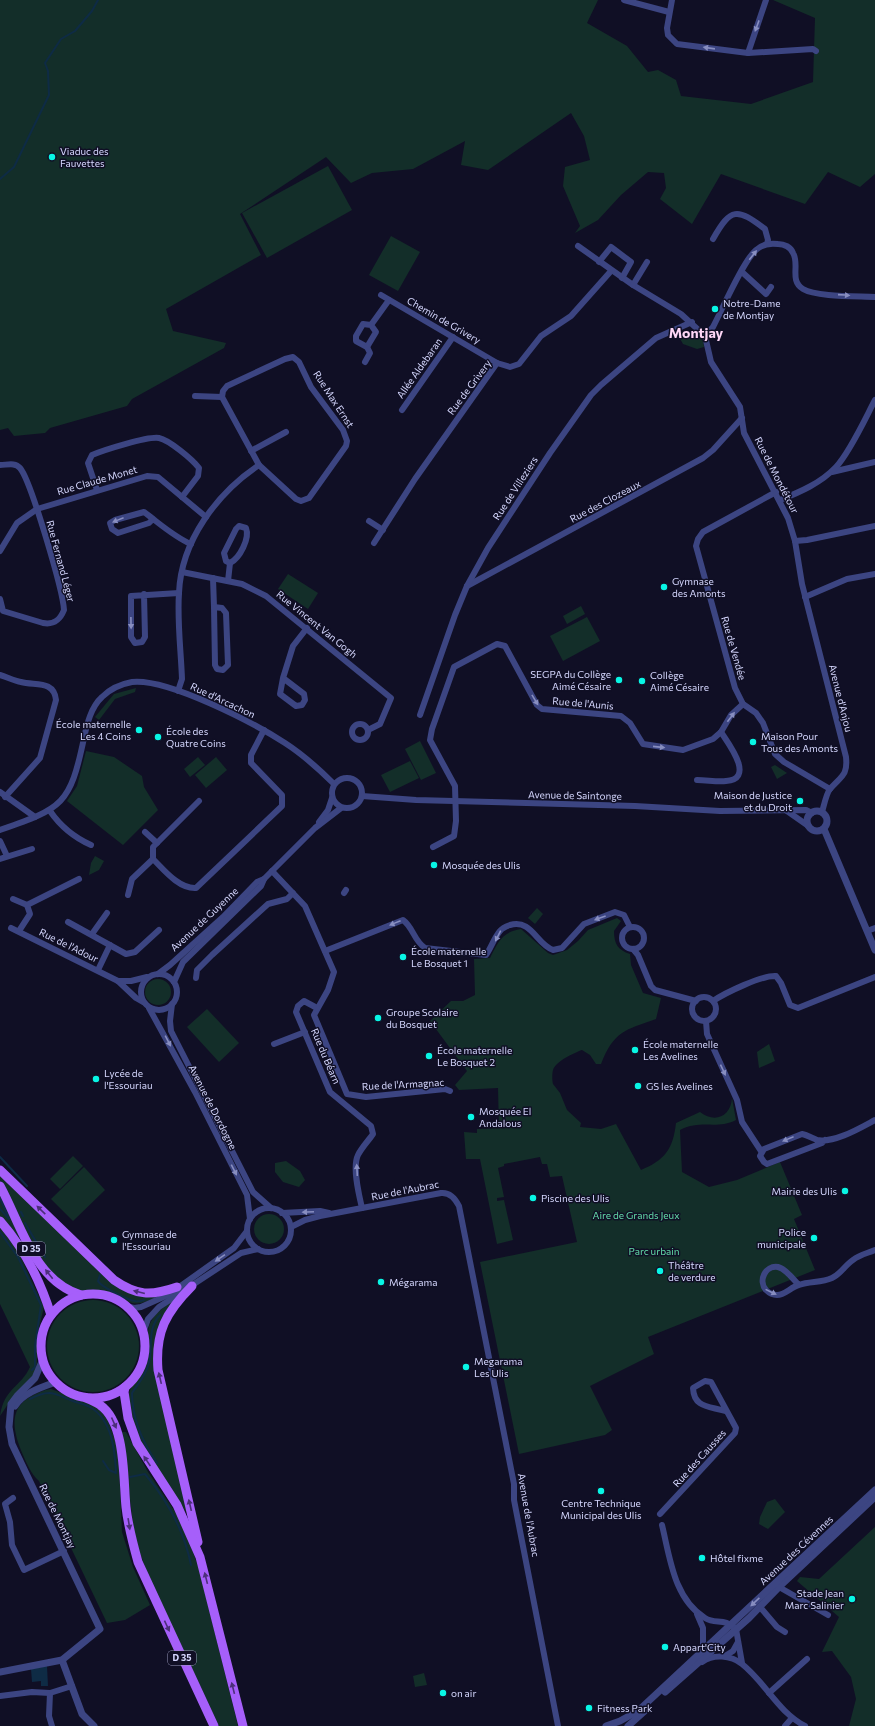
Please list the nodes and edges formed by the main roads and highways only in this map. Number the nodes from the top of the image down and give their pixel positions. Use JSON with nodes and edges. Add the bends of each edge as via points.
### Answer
{"nodes":[{"id":1,"x":0,"y":1170,"type":"edge"},
{"id":2,"x":0,"y":1186,"type":"edge"},
{"id":3,"x":0,"y":1221,"type":"edge"},
{"id":4,"x":192,"y":1286,"type":"road end"},
{"id":5,"x":177,"y":1287,"type":"road end"},
{"id":6,"x":81,"y":1295,"type":"junction"},
{"id":7,"x":51,"y":1315,"type":"junction"},
{"id":8,"x":126,"y":1386,"type":"junction"},
{"id":9,"x":86,"y":1398,"type":"junction"},
{"id":10,"x":200,"y":1557,"type":"junction"},
{"id":11,"x":214,"y":1726,"type":"edge"},
{"id":12,"x":242,"y":1726,"type":"edge"}],
"edges":[{"from":5,"to":1,"type":"main road","one_way":true,"via":[[146,1294],[125,1288]]},
{"from":6,"to":2,"type":"main road","number":"D 35","one_way":true,"via":[[59,1286],[37,1259]]},
{"from":3,"to":7,"type":"main road","number":"D 35","via":[[26,1256],[49,1305]]},
{"from":10,"to":4,"type":"main road","one_way":true,"via":[[198,1536],[157,1357],[158,1343],[166,1317]]},
{"from":6,"to":7,"type":"main road","via":[[64,1303]]},
{"from":6,"to":8,"type":"main road","via":[[97,1294],[112,1298],[126,1306],[139,1323],[145,1348],[136,1376]]},
{"from":7,"to":9,"type":"main road","via":[[44,1328],[41,1344],[48,1372],[56,1382],[70,1392]]},
{"from":8,"to":9,"type":"main road","via":[[114,1394]]},
{"from":10,"to":8,"type":"main road","one_way":true,"via":[[177,1506],[137,1443],[128,1418],[124,1392]]},
{"from":9,"to":11,"type":"main road","number":"D 35","one_way":true,"via":[[100,1405],[109,1414],[115,1427],[123,1465],[130,1535],[138,1562]]},
{"from":12,"to":10,"type":"main road","one_way":true}]}
